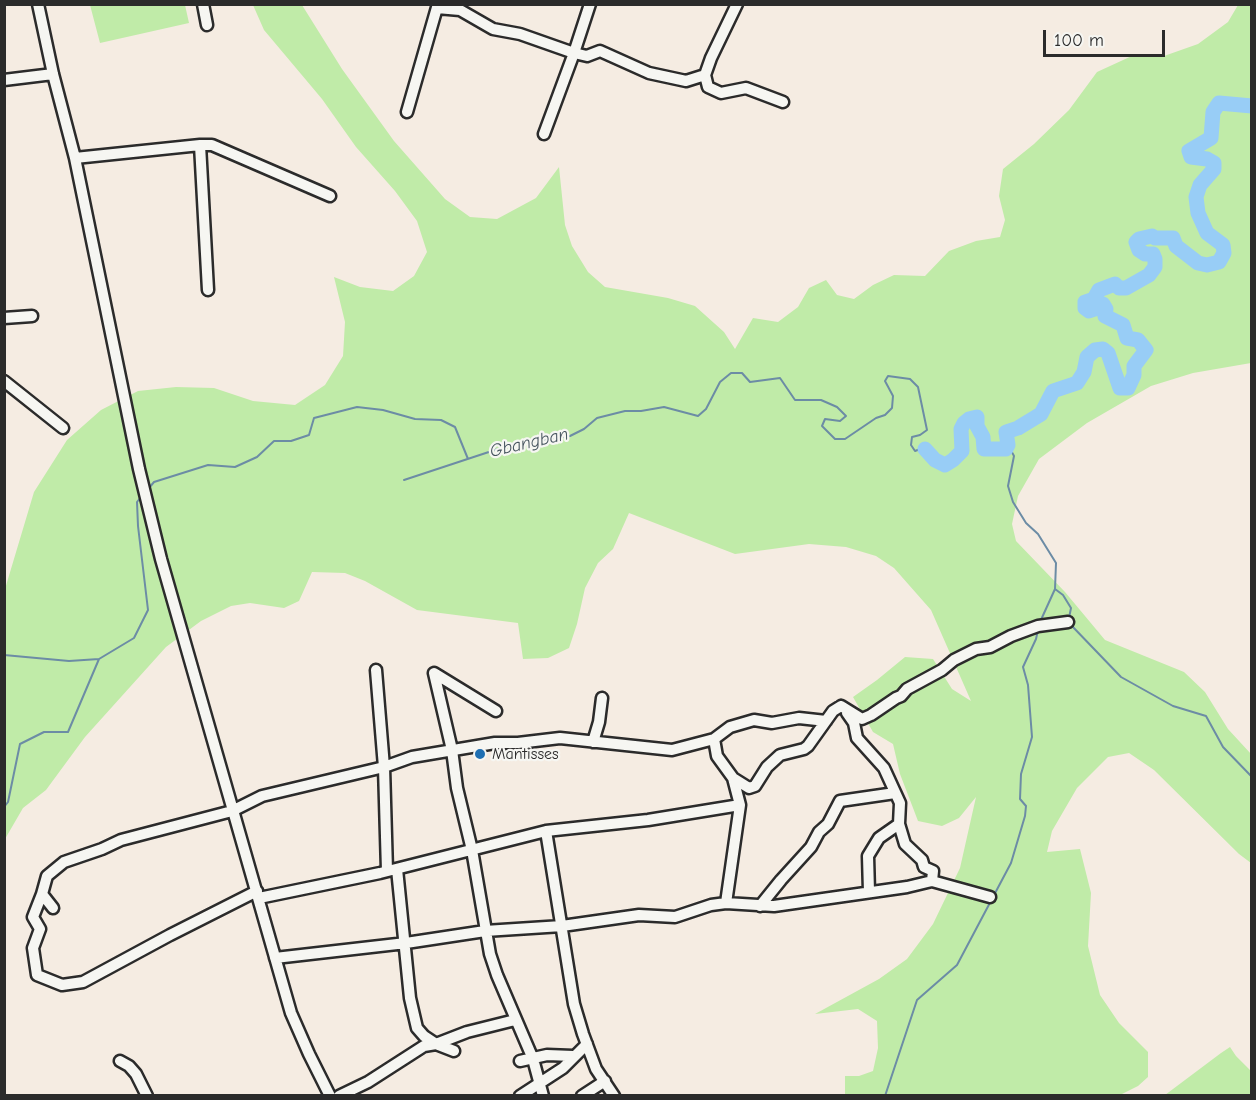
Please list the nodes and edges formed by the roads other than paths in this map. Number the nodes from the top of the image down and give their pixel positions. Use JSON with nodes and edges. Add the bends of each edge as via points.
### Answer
{"nodes":[{"id":1,"x":38,"y":4,"type":"edge"},
{"id":2,"x":203,"y":4,"type":"edge"},
{"id":3,"x":590,"y":4,"type":"edge"},
{"id":4,"x":737,"y":5,"type":"edge"},
{"id":5,"x":438,"y":6,"type":"edge"},
{"id":6,"x":207,"y":26,"type":"dead end"},
{"id":7,"x":574,"y":53,"type":"junction"},
{"id":8,"x":53,"y":74,"type":"junction"},
{"id":9,"x":705,"y":75,"type":"junction"},
{"id":10,"x":4,"y":80,"type":"edge"},
{"id":11,"x":783,"y":102,"type":"dead end"},
{"id":12,"x":407,"y":112,"type":"dead end"},
{"id":13,"x":544,"y":134,"type":"dead end"},
{"id":14,"x":200,"y":145,"type":"junction"},
{"id":15,"x":75,"y":158,"type":"junction"},
{"id":16,"x":330,"y":196,"type":"dead end"},
{"id":17,"x":208,"y":290,"type":"dead end"},
{"id":18,"x":32,"y":316,"type":"dead end"},
{"id":19,"x":4,"y":318,"type":"edge"},
{"id":20,"x":4,"y":381,"type":"edge"},
{"id":21,"x":63,"y":428,"type":"dead end"},
{"id":22,"x":1068,"y":622,"type":"dead end"},
{"id":23,"x":376,"y":670,"type":"dead end"},
{"id":24,"x":603,"y":698,"type":"dead end"},
{"id":25,"x":841,"y":706,"type":"junction"},
{"id":26,"x":496,"y":711,"type":"dead end"},
{"id":27,"x":826,"y":722,"type":"junction"},
{"id":28,"x":714,"y":739,"type":"junction"},
{"id":29,"x":593,"y":742,"type":"junction"},
{"id":30,"x":452,"y":750,"type":"junction"},
{"id":31,"x":384,"y":767,"type":"junction"},
{"id":32,"x":733,"y":778,"type":"junction"},
{"id":33,"x":896,"y":793,"type":"junction"},
{"id":34,"x":740,"y":805,"type":"junction"},
{"id":35,"x":232,"y":811,"type":"junction"},
{"id":36,"x":899,"y":824,"type":"junction"},
{"id":37,"x":546,"y":831,"type":"junction"},
{"id":38,"x":472,"y":850,"type":"junction"},
{"id":39,"x":392,"y":870,"type":"junction"},
{"id":40,"x":932,"y":881,"type":"junction"},
{"id":41,"x":869,"y":892,"type":"junction"},
{"id":42,"x":42,"y":894,"type":"junction"},
{"id":43,"x":258,"y":894,"type":"junction"},
{"id":44,"x":990,"y":897,"type":"dead end"},
{"id":45,"x":726,"y":903,"type":"junction"},
{"id":46,"x":760,"y":906,"type":"junction"},
{"id":47,"x":53,"y":908,"type":"dead end"},
{"id":48,"x":562,"y":926,"type":"junction"},
{"id":49,"x":485,"y":931,"type":"junction"},
{"id":50,"x":406,"y":943,"type":"junction"},
{"id":51,"x":275,"y":958,"type":"junction"},
{"id":52,"x":515,"y":1020,"type":"junction"},
{"id":53,"x":417,"y":1028,"type":"junction"},
{"id":54,"x":435,"y":1044,"type":"junction"},
{"id":55,"x":587,"y":1044,"type":"junction"},
{"id":56,"x":454,"y":1051,"type":"dead end"},
{"id":57,"x":411,"y":1054,"type":"junction"},
{"id":58,"x":573,"y":1056,"type":"junction"},
{"id":59,"x":533,"y":1059,"type":"junction"},
{"id":60,"x":520,"y":1060,"type":"dead end"},
{"id":61,"x":120,"y":1061,"type":"dead end"},
{"id":62,"x":605,"y":1081,"type":"junction"},
{"id":63,"x":540,"y":1084,"type":"junction"},
{"id":64,"x":147,"y":1095,"type":"edge"},
{"id":65,"x":330,"y":1095,"type":"edge"},
{"id":66,"x":339,"y":1095,"type":"edge"},
{"id":67,"x":520,"y":1095,"type":"edge"},
{"id":68,"x":543,"y":1095,"type":"edge"},
{"id":69,"x":582,"y":1095,"type":"edge"},
{"id":70,"x":614,"y":1095,"type":"edge"}],
"edges":[{"from":1,"to":8,"type":"street"},
{"from":2,"to":6,"type":"street"},
{"from":3,"to":7,"type":"street"},
{"from":4,"to":9,"type":"street"},
{"from":5,"to":7,"type":"street","via":[[460,10],[493,29]]},
{"from":5,"to":12,"type":"street"},
{"from":7,"to":9,"type":"street","via":[[586,56],[600,51],[649,73],[686,81]]},
{"from":7,"to":13,"type":"street"},
{"from":8,"to":10,"type":"street"},
{"from":8,"to":15,"type":"street"},
{"from":9,"to":11,"type":"street","via":[[708,87],[721,93],[746,88]]},
{"from":14,"to":15,"type":"street"},
{"from":14,"to":16,"type":"street","via":[[212,146]]},
{"from":14,"to":17,"type":"street"},
{"from":15,"to":35,"type":"street","via":[[139,469]]},
{"from":18,"to":19,"type":"street"},
{"from":20,"to":21,"type":"street"},
{"from":22,"to":25,"type":"street","via":[[1038,626],[976,649],[862,719]]},
{"from":23,"to":31,"type":"street"},
{"from":24,"to":29,"type":"street"},
{"from":25,"to":27,"type":"street"},
{"from":25,"to":33,"type":"street","via":[[854,723],[857,738],[884,768]]},
{"from":26,"to":30,"type":"street","via":[[434,674]]},
{"from":27,"to":28,"type":"street","via":[[799,718],[772,723],[754,720],[730,728]]},
{"from":27,"to":32,"type":"street","via":[[804,749],[780,755],[754,786],[749,788]]},
{"from":28,"to":29,"type":"street","via":[[672,750]]},
{"from":28,"to":32,"type":"street","via":[[717,756]]},
{"from":29,"to":30,"type":"street","via":[[560,738],[495,742]]},
{"from":30,"to":31,"type":"street"},
{"from":30,"to":38,"type":"street"},
{"from":31,"to":35,"type":"street","via":[[262,796]]},
{"from":31,"to":39,"type":"street"},
{"from":32,"to":34,"type":"street"},
{"from":33,"to":36,"type":"street","via":[[900,803]]},
{"from":33,"to":46,"type":"street","via":[[840,801],[811,847]]},
{"from":34,"to":37,"type":"street"},
{"from":34,"to":45,"type":"street"},
{"from":35,"to":42,"type":"street","via":[[121,840],[64,862],[47,876]]},
{"from":35,"to":43,"type":"street"},
{"from":36,"to":40,"type":"street","via":[[905,844],[924,867],[933,871]]},
{"from":36,"to":41,"type":"street","via":[[879,838],[868,856]]},
{"from":37,"to":38,"type":"street"},
{"from":37,"to":48,"type":"street"},
{"from":38,"to":39,"type":"street"},
{"from":38,"to":49,"type":"street"},
{"from":39,"to":43,"type":"street"},
{"from":39,"to":50,"type":"street"},
{"from":40,"to":41,"type":"street"},
{"from":40,"to":44,"type":"street"},
{"from":41,"to":46,"type":"street"},
{"from":42,"to":43,"type":"street","via":[[33,917],[40,929],[33,948],[37,975],[62,985],[83,982]]},
{"from":42,"to":47,"type":"street"},
{"from":43,"to":51,"type":"street"},
{"from":45,"to":46,"type":"street"},
{"from":45,"to":48,"type":"street","via":[[675,917],[639,915]]},
{"from":48,"to":49,"type":"street"},
{"from":48,"to":55,"type":"street","via":[[574,1004]]},
{"from":49,"to":50,"type":"street"},
{"from":49,"to":52,"type":"street"},
{"from":50,"to":51,"type":"street"},
{"from":50,"to":53,"type":"street","via":[[410,998]]},
{"from":51,"to":65,"type":"street","via":[[291,1013]]},
{"from":52,"to":54,"type":"street"},
{"from":52,"to":59,"type":"street"},
{"from":53,"to":54,"type":"street"},
{"from":53,"to":57,"type":"street"},
{"from":54,"to":56,"type":"street"},
{"from":54,"to":57,"type":"street"},
{"from":55,"to":58,"type":"street"},
{"from":55,"to":62,"type":"street","via":[[596,1070]]},
{"from":57,"to":66,"type":"street","via":[[368,1082]]},
{"from":58,"to":59,"type":"street"},
{"from":58,"to":63,"type":"street"},
{"from":59,"to":60,"type":"street"},
{"from":59,"to":63,"type":"street"},
{"from":61,"to":64,"type":"street","via":[[136,1074]]},
{"from":62,"to":69,"type":"street"},
{"from":62,"to":70,"type":"street"},
{"from":63,"to":67,"type":"street"},
{"from":63,"to":68,"type":"street"}]}
